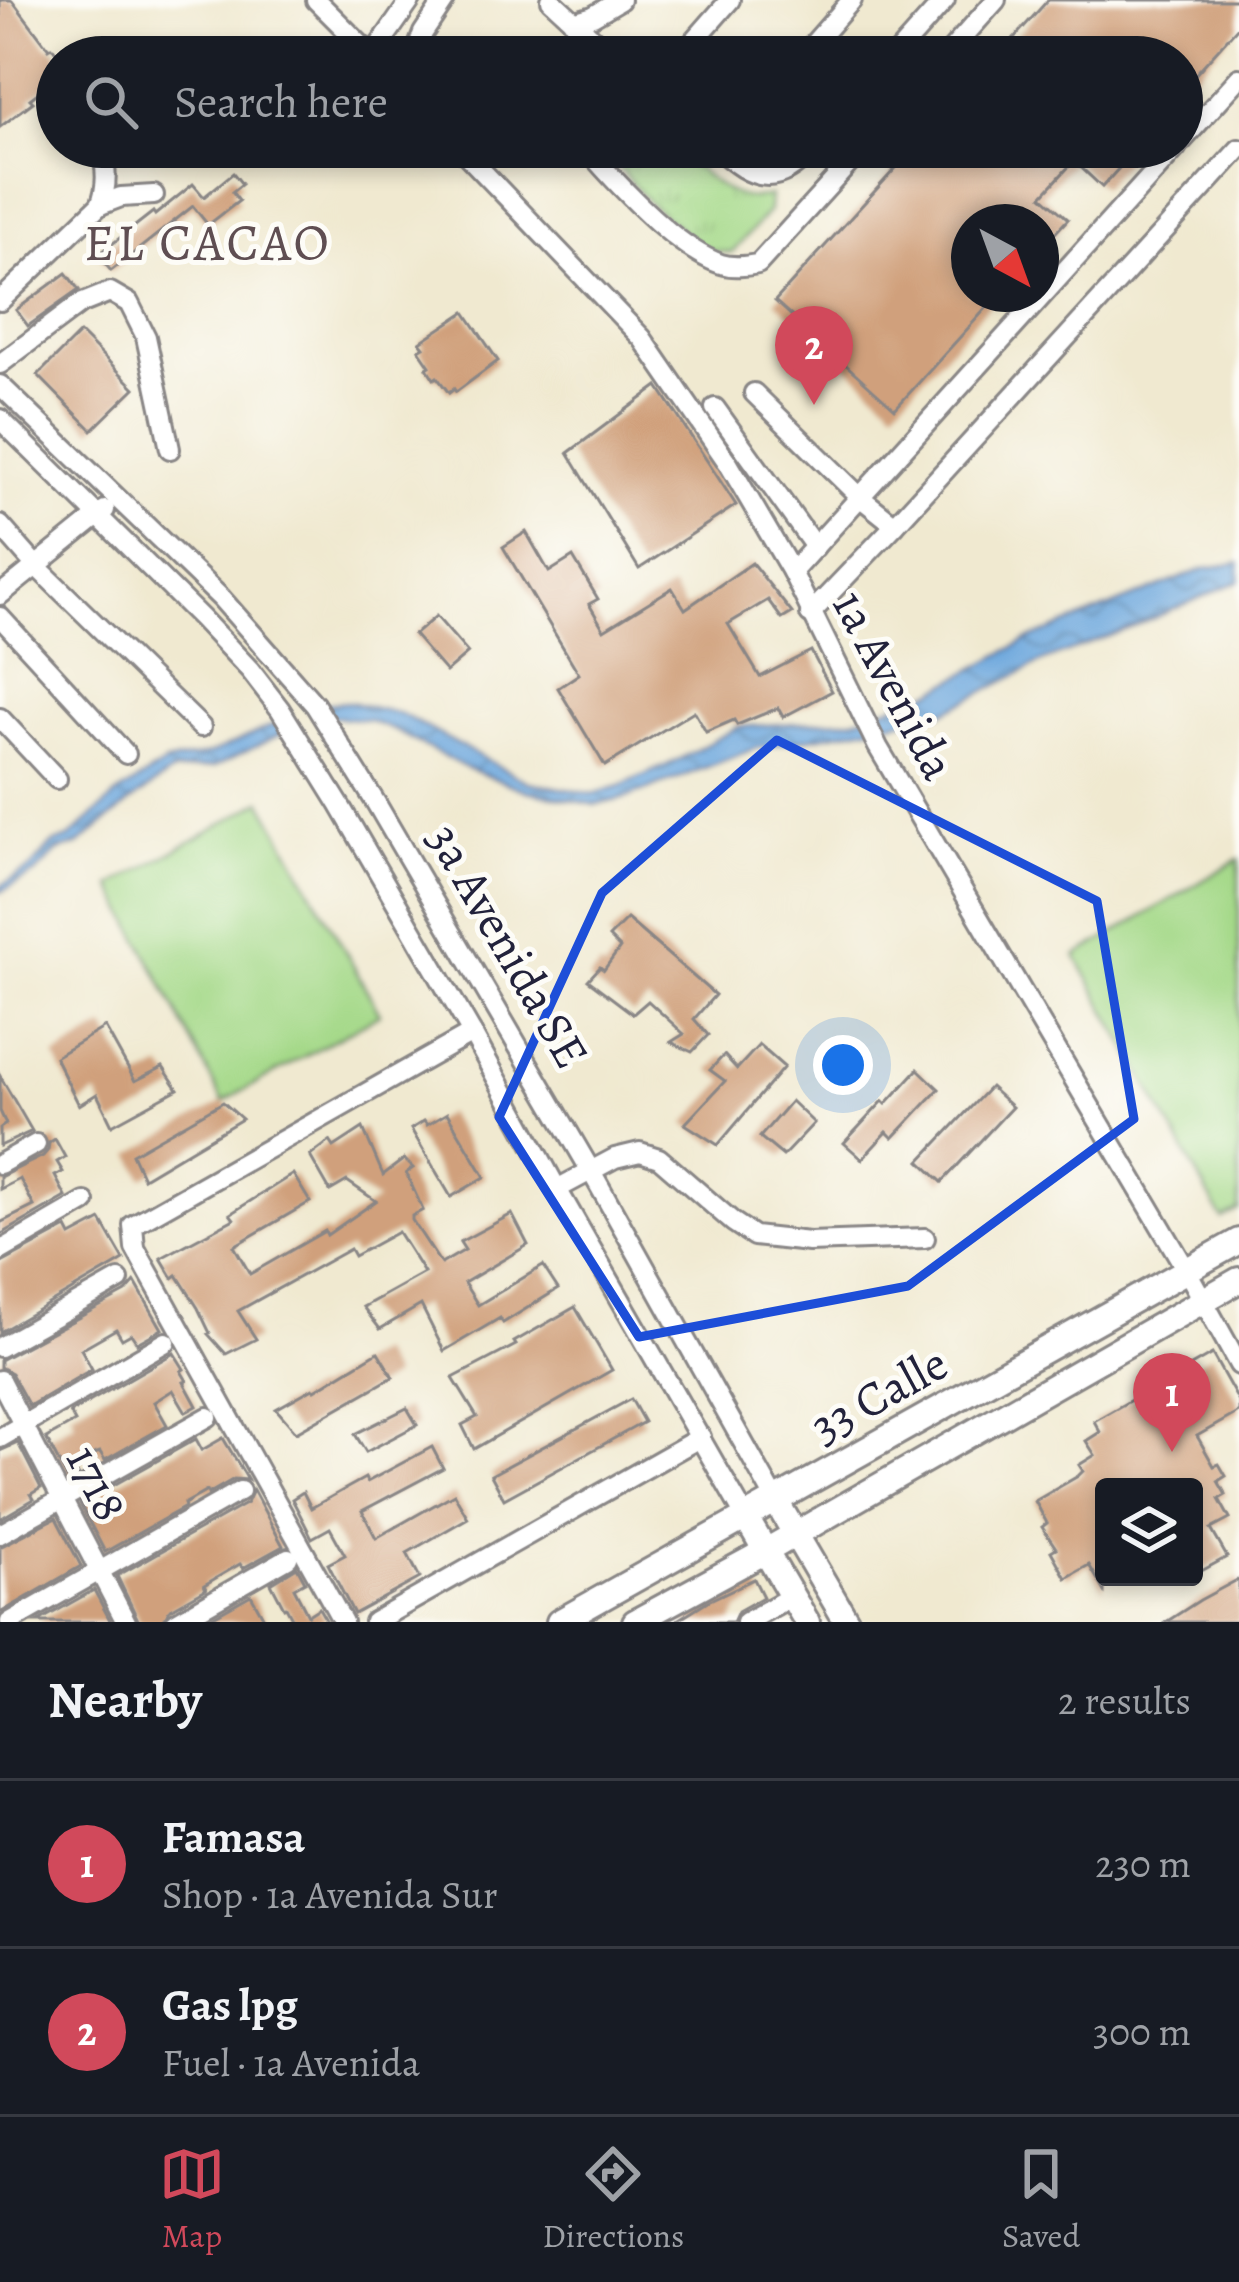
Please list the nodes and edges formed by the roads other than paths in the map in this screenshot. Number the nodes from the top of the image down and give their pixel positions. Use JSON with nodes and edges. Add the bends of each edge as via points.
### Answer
{"nodes":[{"id":1,"x":316,"y":0,"type":"edge"},
{"id":2,"x":411,"y":0,"type":"edge"},
{"id":3,"x":445,"y":0,"type":"edge"},
{"id":4,"x":551,"y":0,"type":"edge"},
{"id":5,"x":620,"y":0,"type":"edge"},
{"id":6,"x":730,"y":0,"type":"edge"},
{"id":7,"x":852,"y":0,"type":"edge"},
{"id":8,"x":945,"y":0,"type":"edge"},
{"id":9,"x":996,"y":0,"type":"edge"},
{"id":10,"x":573,"y":22,"type":"junction"},
{"id":11,"x":351,"y":36,"type":"edge"},
{"id":12,"x":386,"y":36,"type":"edge"},
{"id":13,"x":422,"y":36,"type":"edge"},
{"id":14,"x":589,"y":36,"type":"edge"},
{"id":15,"x":698,"y":36,"type":"edge"},
{"id":16,"x":820,"y":36,"type":"edge"},
{"id":17,"x":913,"y":36,"type":"edge"},
{"id":18,"x":964,"y":36,"type":"edge"},
{"id":19,"x":1239,"y":78,"type":"edge"},
{"id":20,"x":1203,"y":118,"type":"edge"},
{"id":21,"x":1239,"y":148,"type":"edge"},
{"id":22,"x":105,"y":168,"type":"edge"},
{"id":23,"x":479,"y":168,"type":"edge"},
{"id":24,"x":604,"y":168,"type":"edge"},
{"id":25,"x":740,"y":168,"type":"edge"},
{"id":26,"x":792,"y":168,"type":"edge"},
{"id":27,"x":845,"y":168,"type":"edge"},
{"id":28,"x":1157,"y":168,"type":"edge"},
{"id":29,"x":154,"y":195,"type":"dead end"},
{"id":30,"x":100,"y":205,"type":"junction"},
{"id":31,"x":0,"y":301,"type":"edge"},
{"id":32,"x":0,"y":364,"type":"edge"},
{"id":33,"x":0,"y":385,"type":"edge"},
{"id":34,"x":754,"y":393,"type":"dead end"},
{"id":35,"x":716,"y":408,"type":"dead end"},
{"id":36,"x":0,"y":419,"type":"edge"},
{"id":37,"x":170,"y":449,"type":"dead end"},
{"id":38,"x":861,"y":498,"type":"junction"},
{"id":39,"x":118,"y":500,"type":"junction"},
{"id":40,"x":97,"y":517,"type":"junction"},
{"id":41,"x":0,"y":525,"type":"edge"},
{"id":42,"x":895,"y":525,"type":"junction"},
{"id":43,"x":815,"y":547,"type":"junction"},
{"id":44,"x":36,"y":566,"type":"junction"},
{"id":45,"x":792,"y":572,"type":"junction"},
{"id":46,"x":0,"y":595,"type":"edge"},
{"id":47,"x":811,"y":614,"type":"junction"},
{"id":48,"x":0,"y":616,"type":"edge"},
{"id":49,"x":0,"y":718,"type":"edge"},
{"id":50,"x":201,"y":727,"type":"dead end"},
{"id":51,"x":126,"y":754,"type":"dead end"},
{"id":52,"x":57,"y":779,"type":"dead end"},
{"id":53,"x":472,"y":1033,"type":"junction"},
{"id":54,"x":36,"y":1144,"type":"dead end"},
{"id":55,"x":0,"y":1163,"type":"edge"},
{"id":56,"x":591,"y":1171,"type":"junction"},
{"id":57,"x":557,"y":1189,"type":"junction"},
{"id":58,"x":85,"y":1202,"type":"dead end"},
{"id":59,"x":925,"y":1238,"type":"dead end"},
{"id":60,"x":1239,"y":1241,"type":"edge"},
{"id":61,"x":0,"y":1251,"type":"edge"},
{"id":62,"x":1187,"y":1271,"type":"junction"},
{"id":63,"x":119,"y":1280,"type":"dead end"},
{"id":64,"x":1238,"y":1284,"type":"edge"},
{"id":65,"x":1203,"y":1301,"type":"junction"},
{"id":66,"x":166,"y":1342,"type":"dead end"},
{"id":67,"x":0,"y":1347,"type":"edge"},
{"id":68,"x":1239,"y":1365,"type":"edge"},
{"id":69,"x":0,"y":1380,"type":"edge"},
{"id":70,"x":208,"y":1417,"type":"dead end"},
{"id":71,"x":23,"y":1425,"type":"junction"},
{"id":72,"x":701,"y":1437,"type":"junction"},
{"id":73,"x":0,"y":1438,"type":"edge"},
{"id":74,"x":240,"y":1491,"type":"dead end"},
{"id":75,"x":62,"y":1500,"type":"junction"},
{"id":76,"x":776,"y":1501,"type":"junction"},
{"id":77,"x":746,"y":1517,"type":"junction"},
{"id":78,"x":796,"y":1533,"type":"junction"},
{"id":79,"x":0,"y":1534,"type":"edge"},
{"id":80,"x":766,"y":1551,"type":"junction"},
{"id":81,"x":288,"y":1558,"type":"dead end"},
{"id":82,"x":99,"y":1571,"type":"junction"},
{"id":83,"x":792,"y":1596,"type":"junction"},
{"id":84,"x":10,"y":1622,"type":"edge"},
{"id":85,"x":126,"y":1622,"type":"edge"},
{"id":86,"x":176,"y":1622,"type":"edge"},
{"id":87,"x":343,"y":1622,"type":"edge"},
{"id":88,"x":374,"y":1622,"type":"edge"},
{"id":89,"x":559,"y":1622,"type":"edge"},
{"id":90,"x":635,"y":1622,"type":"edge"},
{"id":91,"x":746,"y":1622,"type":"edge"},
{"id":92,"x":807,"y":1622,"type":"edge"},
{"id":93,"x":847,"y":1622,"type":"edge"}],
"edges":[{"from":1,"to":11,"type":"street"},
{"from":2,"to":12,"type":"street"},
{"from":3,"to":13,"type":"street"},
{"from":4,"to":10,"type":"street"},
{"from":5,"to":10,"type":"street"},
{"from":6,"to":15,"type":"street"},
{"from":7,"to":16,"type":"street"},
{"from":8,"to":17,"type":"street"},
{"from":9,"to":18,"type":"street"},
{"from":10,"to":14,"type":"street"},
{"from":19,"to":20,"type":"street"},
{"from":21,"to":42,"type":"street"},
{"from":22,"to":30,"type":"street"},
{"from":23,"to":45,"type":"street","name":"1a Avenida","via":[[641,338]]},
{"from":24,"to":27,"type":"street","via":[[691,249],[743,267],[758,264]]},
{"from":25,"to":26,"type":"street","via":[[768,176]]},
{"from":28,"to":38,"type":"street"},
{"from":29,"to":30,"type":"street"},
{"from":30,"to":31,"type":"street"},
{"from":32,"to":37,"type":"street","via":[[80,304],[110,292],[129,303],[146,337]]},
{"from":33,"to":39,"type":"street","name":"3a Avenida SE"},
{"from":34,"to":38,"type":"street"},
{"from":35,"to":43,"type":"street"},
{"from":36,"to":40,"type":"street","name":"3a Avenida SE"},
{"from":38,"to":42,"type":"street"},
{"from":38,"to":43,"type":"street"},
{"from":39,"to":40,"type":"street"},
{"from":39,"to":56,"type":"street","name":"3a Avenida SE","via":[[221,598],[315,705]]},
{"from":40,"to":44,"type":"street"},
{"from":40,"to":53,"type":"street","name":"3a Avenida SE","via":[[280,709]]},
{"from":41,"to":44,"type":"street"},
{"from":42,"to":47,"type":"street"},
{"from":43,"to":45,"type":"street"},
{"from":44,"to":46,"type":"street"},
{"from":44,"to":50,"type":"street"},
{"from":45,"to":47,"type":"street","name":"1a Avenida"},
{"from":47,"to":62,"type":"street","name":"1a Avenida","via":[[878,747]]},
{"from":48,"to":51,"type":"street"},
{"from":49,"to":52,"type":"street"},
{"from":53,"to":57,"type":"street","name":"3a Avenida SE"},
{"from":53,"to":87,"type":"street","via":[[133,1225],[135,1248]]},
{"from":54,"to":55,"type":"street"},
{"from":56,"to":57,"type":"street"},
{"from":56,"to":59,"type":"street","via":[[640,1152],[659,1158],[754,1236]]},
{"from":56,"to":76,"type":"street","name":"3a Avenida SE"},
{"from":57,"to":72,"type":"street","name":"3a Avenida SE"},
{"from":58,"to":61,"type":"street"},
{"from":60,"to":62,"type":"main road","name":"33 Calle"},
{"from":62,"to":65,"type":"street","name":"1a Avenida"},
{"from":62,"to":76,"type":"main road","name":"33 Calle"},
{"from":63,"to":67,"type":"street"},
{"from":64,"to":65,"type":"main road","name":"33 Calle"},
{"from":65,"to":68,"type":"street","name":"1a Avenida"},
{"from":65,"to":78,"type":"main road","name":"33 Calle"},
{"from":66,"to":71,"type":"street"},
{"from":69,"to":71,"type":"street","name":"1718"},
{"from":70,"to":75,"type":"street"},
{"from":71,"to":73,"type":"street"},
{"from":71,"to":75,"type":"street","name":"1718"},
{"from":72,"to":77,"type":"street","name":"3a Avenida SE"},
{"from":72,"to":88,"type":"street"},
{"from":74,"to":82,"type":"street"},
{"from":75,"to":79,"type":"street"},
{"from":75,"to":82,"type":"street","name":"1718"},
{"from":76,"to":77,"type":"main road","name":"33 Calle"},
{"from":76,"to":78,"type":"main road","name":"3a Avenida SE"},
{"from":77,"to":80,"type":"main road","name":"3a Avenida SE"},
{"from":77,"to":89,"type":"main road","name":"33 Calle"},
{"from":78,"to":80,"type":"main road","name":"33 Calle"},
{"from":78,"to":93,"type":"main road","name":"3a Avenida SE"},
{"from":80,"to":83,"type":"main road","name":"3a Avenida SE"},
{"from":80,"to":90,"type":"main road","name":"33 Calle"},
{"from":81,"to":86,"type":"street"},
{"from":82,"to":84,"type":"street"},
{"from":82,"to":85,"type":"street","name":"1718"},
{"from":83,"to":91,"type":"street"},
{"from":83,"to":92,"type":"main road","name":"3a Avenida SE"}]}
